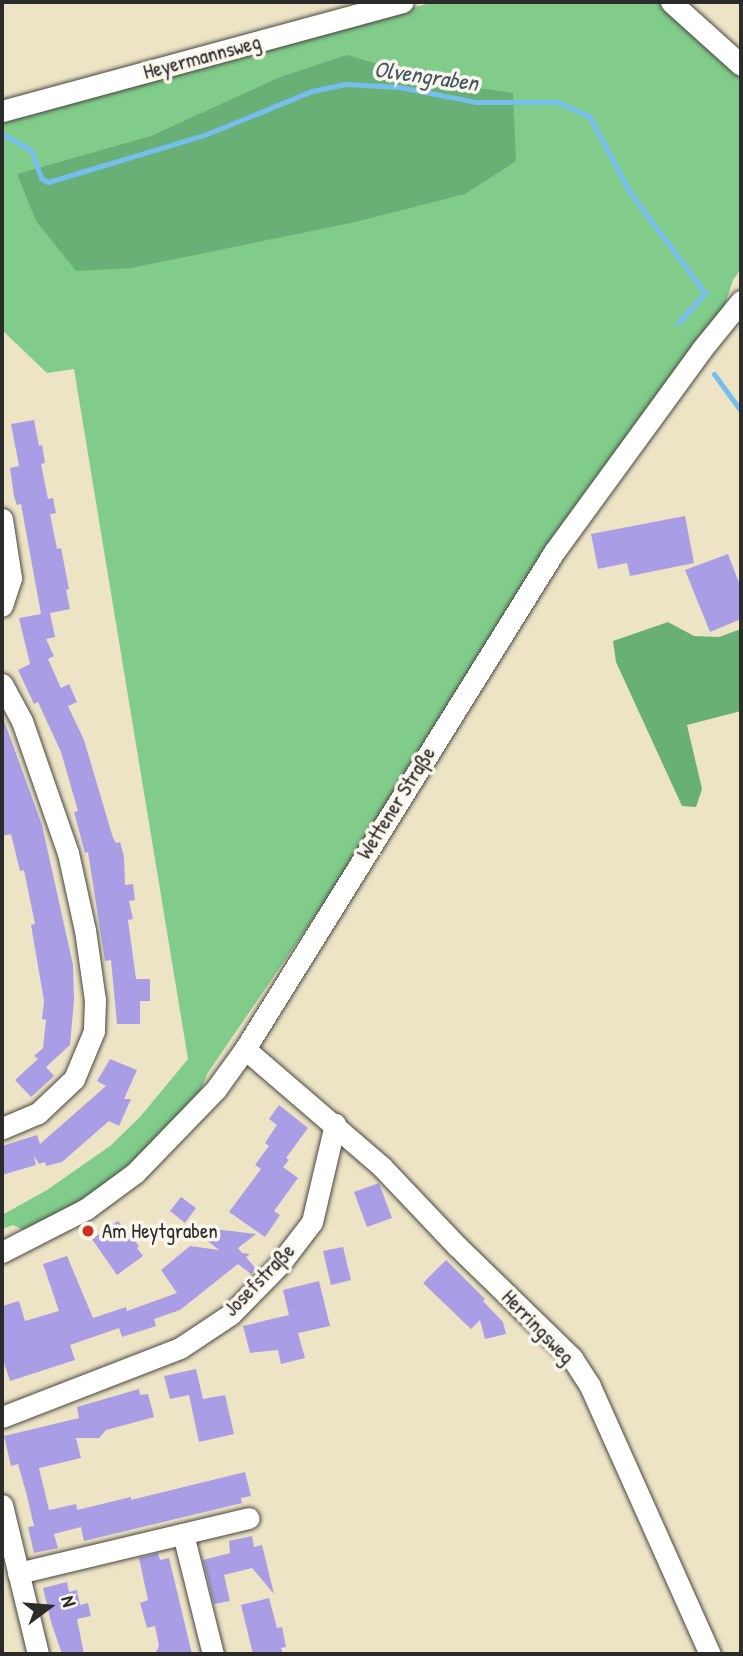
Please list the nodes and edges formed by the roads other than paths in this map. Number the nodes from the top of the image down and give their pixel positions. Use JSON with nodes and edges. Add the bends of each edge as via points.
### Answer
{"nodes":[{"id":1,"x":402,"y":2,"type":"edge"},
{"id":2,"x":671,"y":2,"type":"edge"},
{"id":3,"x":741,"y":65,"type":"edge"},
{"id":4,"x":2,"y":111,"type":"edge"},
{"id":5,"x":741,"y":301,"type":"edge"},
{"id":6,"x":2,"y":519,"type":"edge"},
{"id":7,"x":2,"y":606,"type":"edge"},
{"id":8,"x":2,"y":684,"type":"edge"},
{"id":9,"x":245,"y":1049,"type":"junction"},
{"id":10,"x":334,"y":1124,"type":"junction"},
{"id":11,"x":2,"y":1128,"type":"edge"},
{"id":12,"x":2,"y":1252,"type":"edge"},
{"id":13,"x":2,"y":1417,"type":"edge"},
{"id":14,"x":2,"y":1505,"type":"edge"},
{"id":15,"x":249,"y":1518,"type":"dead end"},
{"id":16,"x":183,"y":1534,"type":"junction"},
{"id":17,"x":19,"y":1573,"type":"junction"},
{"id":18,"x":38,"y":1654,"type":"edge"},
{"id":19,"x":212,"y":1654,"type":"edge"},
{"id":20,"x":710,"y":1654,"type":"edge"}],
"edges":[{"from":1,"to":4,"type":"street","name":"Heyermannsweg"},
{"from":2,"to":3,"type":"street"},
{"from":5,"to":9,"type":"street","name":"Wettener Straße","via":[[554,552]]},
{"from":6,"to":7,"type":"street","via":[[11,578]]},
{"from":8,"to":11,"type":"street","via":[[22,721],[68,853],[95,1000],[94,1031],[74,1079],[38,1114]]},
{"from":9,"to":10,"type":"street"},
{"from":9,"to":12,"type":"street","name":"Wettener Straße","via":[[216,1089],[135,1173],[86,1209]]},
{"from":10,"to":13,"type":"street","name":"Josefstraße","via":[[312,1222],[279,1265],[230,1314],[180,1348]]},
{"from":10,"to":20,"type":"street","name":"Herringsweg","via":[[572,1358],[590,1386]]},
{"from":14,"to":17,"type":"street"},
{"from":15,"to":16,"type":"street"},
{"from":16,"to":17,"type":"street"},
{"from":16,"to":19,"type":"street"},
{"from":17,"to":18,"type":"street"}]}
